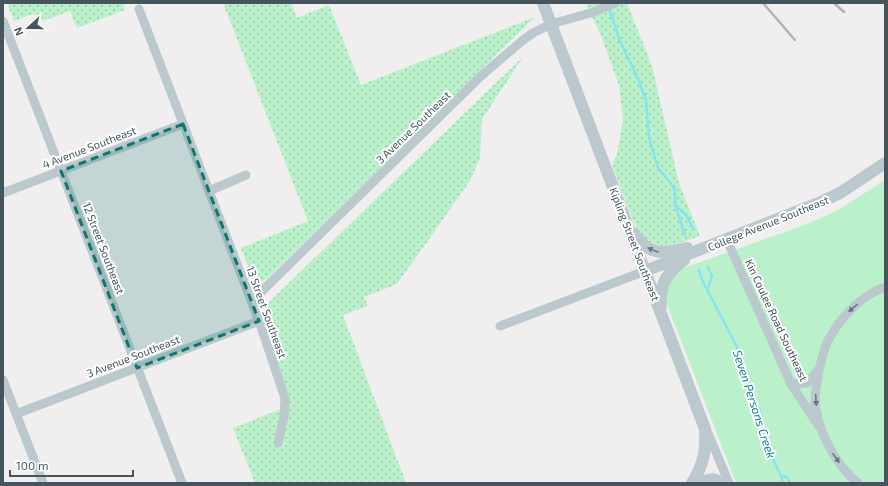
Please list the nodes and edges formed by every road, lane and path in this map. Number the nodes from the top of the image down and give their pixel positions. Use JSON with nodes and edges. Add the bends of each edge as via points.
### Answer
{"nodes":[{"id":1,"x":543,"y":3,"type":"edge"},
{"id":2,"x":615,"y":3,"type":"edge"},
{"id":3,"x":139,"y":9,"type":"dead end"},
{"id":4,"x":3,"y":21,"type":"edge"},
{"id":5,"x":551,"y":24,"type":"junction"},
{"id":6,"x":183,"y":124,"type":"junction"},
{"id":7,"x":885,"y":163,"type":"edge"},
{"id":8,"x":61,"y":171,"type":"junction"},
{"id":9,"x":246,"y":175,"type":"dead end"},
{"id":10,"x":209,"y":191,"type":"junction"},
{"id":11,"x":3,"y":193,"type":"edge"},
{"id":12,"x":624,"y":216,"type":"junction"},
{"id":13,"x":723,"y":241,"type":"junction"},
{"id":14,"x":696,"y":251,"type":"junction"},
{"id":15,"x":645,"y":271,"type":"junction"},
{"id":16,"x":885,"y":287,"type":"edge"},
{"id":17,"x":253,"y":305,"type":"junction"},
{"id":18,"x":662,"y":317,"type":"junction"},
{"id":19,"x":259,"y":321,"type":"junction"},
{"id":20,"x":500,"y":326,"type":"dead end"},
{"id":21,"x":137,"y":368,"type":"junction"},
{"id":22,"x":818,"y":370,"type":"junction"},
{"id":23,"x":3,"y":380,"type":"edge"},
{"id":24,"x":791,"y":384,"type":"junction"},
{"id":25,"x":16,"y":414,"type":"junction"},
{"id":26,"x":700,"y":417,"type":"junction"},
{"id":27,"x":821,"y":429,"type":"junction"},
{"id":28,"x":278,"y":443,"type":"dead end"},
{"id":29,"x":43,"y":483,"type":"edge"},
{"id":30,"x":182,"y":483,"type":"edge"},
{"id":31,"x":692,"y":483,"type":"edge"},
{"id":32,"x":696,"y":483,"type":"edge"},
{"id":33,"x":723,"y":483,"type":"edge"},
{"id":34,"x":730,"y":483,"type":"edge"},
{"id":35,"x":858,"y":483,"type":"edge"}],
"edges":[{"from":1,"to":5,"type":"street","name":"Kipling Street Southeast"},
{"from":2,"to":5,"type":"street","name":"3 Avenue Southeast","via":[[594,12]]},
{"from":3,"to":6,"type":"street","name":"13 Street Southeast"},
{"from":4,"to":8,"type":"street","name":"12 Street Southeast"},
{"from":5,"to":12,"type":"street","name":"Kipling Street Southeast"},
{"from":5,"to":17,"type":"street","name":"3 Avenue Southeast","via":[[522,40],[481,76],[258,295]]},
{"from":6,"to":8,"type":"street","name":"4 Avenue Southeast"},
{"from":6,"to":10,"type":"street","name":"13 Street Southeast"},
{"from":7,"to":13,"type":"street","name":"College Avenue Southeast","via":[[840,193]]},
{"from":8,"to":11,"type":"street","name":"4 Avenue Southeast"},
{"from":8,"to":21,"type":"street","name":"12 Street Southeast"},
{"from":9,"to":10,"type":"street"},
{"from":10,"to":17,"type":"street","name":"13 Street Southeast"},
{"from":13,"to":12,"type":"street","one_way":true,"via":[[664,253],[654,251],[636,236]]},
{"from":12,"to":15,"type":"street","name":"Kipling Street Southeast"},
{"from":13,"to":14,"type":"street","name":"College Avenue Southeast"},
{"from":13,"to":24,"type":"street","name":"Kin Coulee Road Southeast"},
{"from":14,"to":15,"type":"street","name":"College Avenue Southeast"},
{"from":14,"to":18,"type":"street","via":[[672,270],[664,281],[661,295]]},
{"from":15,"to":18,"type":"street","name":"Kipling Street Southeast"},
{"from":15,"to":20,"type":"street"},
{"from":16,"to":22,"type":"street","one_way":true,"via":[[876,290],[849,310],[829,337]]},
{"from":17,"to":19,"type":"street","name":"13 Street Southeast"},
{"from":18,"to":26,"type":"street","name":"Kipling Street Southeast"},
{"from":19,"to":21,"type":"street","name":"3 Avenue Southeast"},
{"from":19,"to":28,"type":"street","name":"13 Street Southeast","via":[[285,398]]},
{"from":21,"to":25,"type":"street","name":"3 Avenue Southeast"},
{"from":21,"to":30,"type":"street","name":"12 Street Southeast"},
{"from":22,"to":24,"type":"street","via":[[807,383]]},
{"from":22,"to":27,"type":"street","one_way":true,"via":[[815,399]]},
{"from":23,"to":25,"type":"street"},
{"from":24,"to":27,"type":"street","name":"Kin Coulee Road Southeast"},
{"from":25,"to":29,"type":"street"},
{"from":26,"to":31,"type":"street","via":[[705,429],[705,448],[702,464]]},
{"from":26,"to":34,"type":"street","name":"Kipling Street Southeast"},
{"from":27,"to":35,"type":"street","one_way":true,"via":[[835,458]]},
{"from":32,"to":33,"type":"street","via":[[713,479]]}]}
